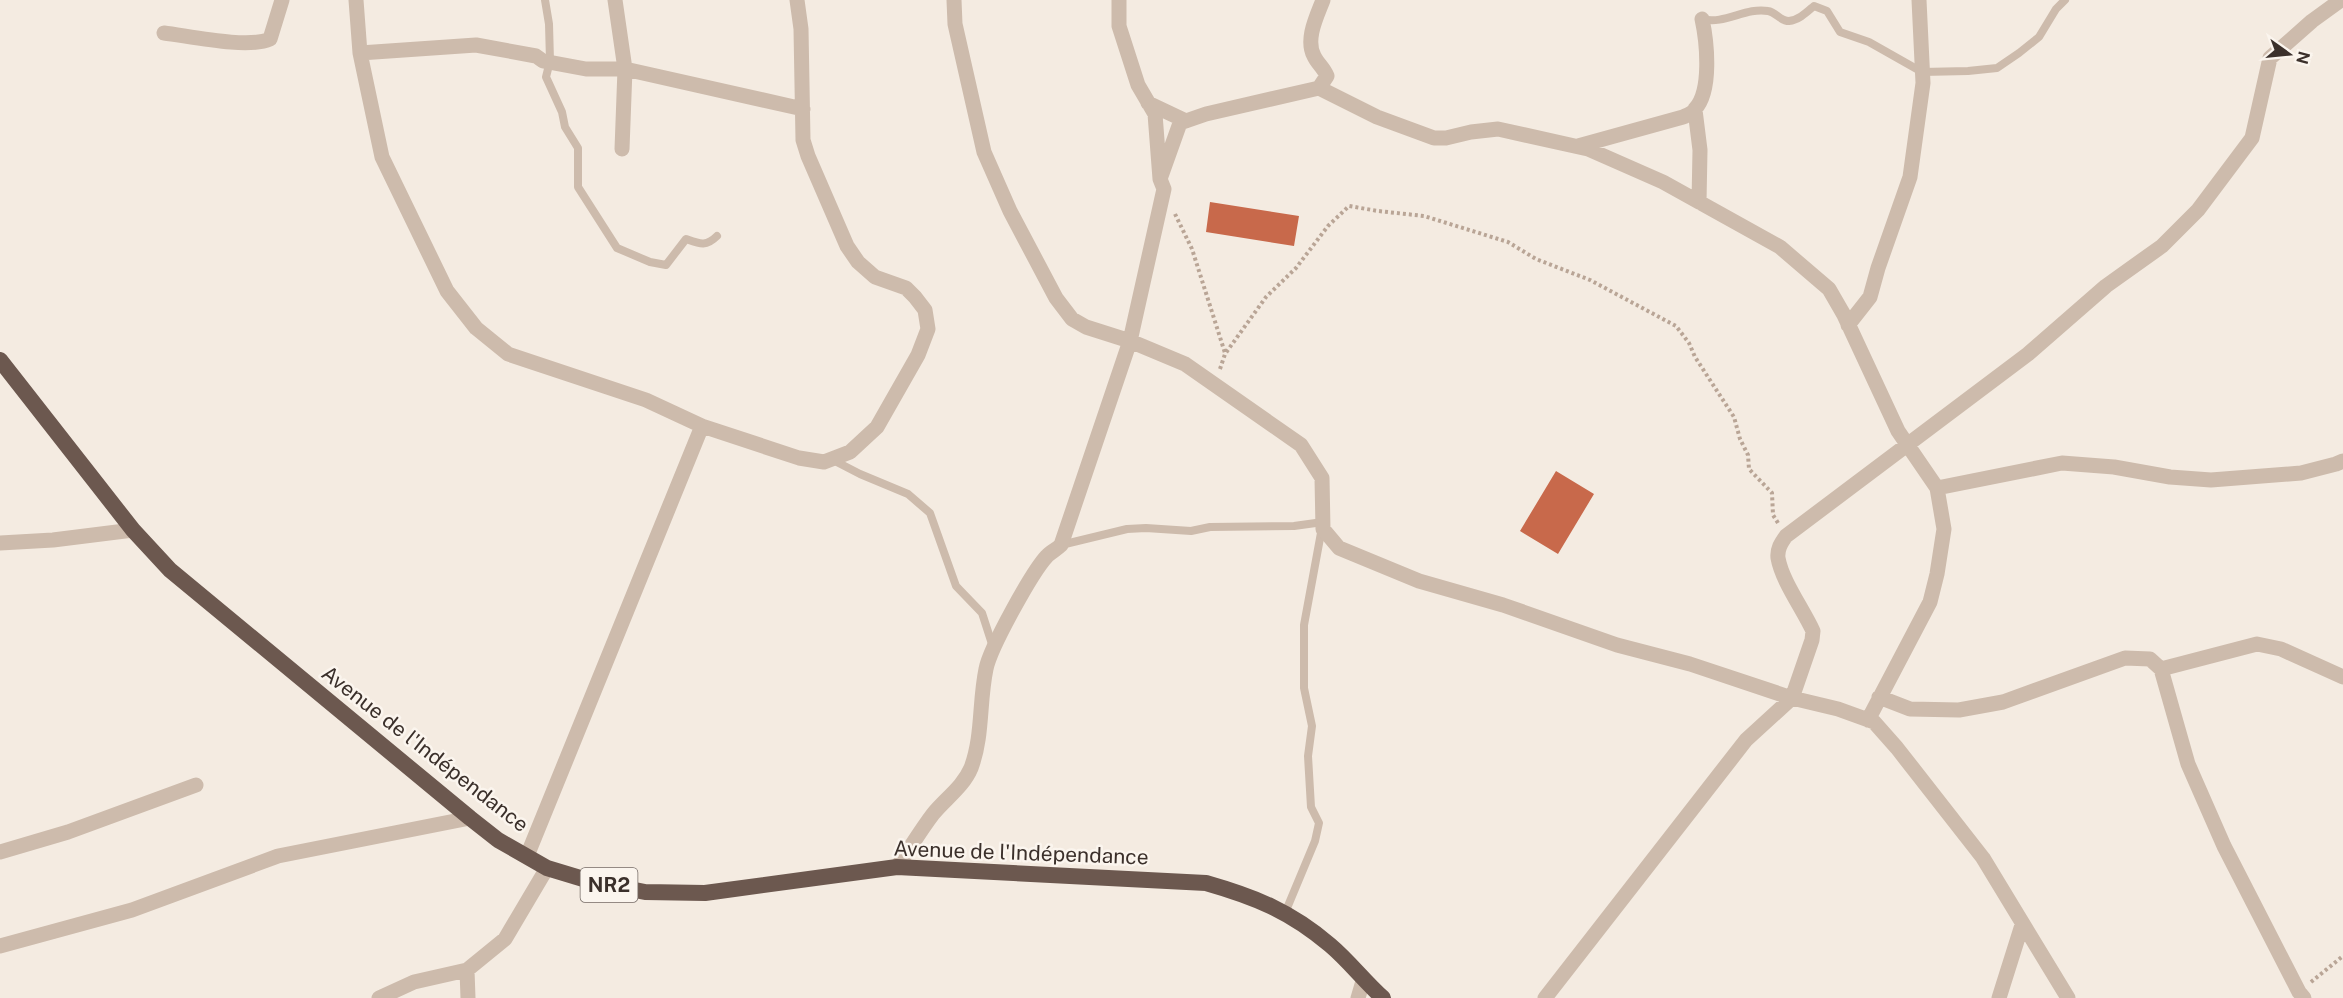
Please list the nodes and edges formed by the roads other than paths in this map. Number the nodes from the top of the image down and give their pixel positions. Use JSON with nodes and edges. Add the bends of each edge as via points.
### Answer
{"nodes":[{"id":1,"x":282,"y":0,"type":"edge"},
{"id":2,"x":344,"y":0,"type":"edge"},
{"id":3,"x":545,"y":0,"type":"edge"},
{"id":4,"x":615,"y":0,"type":"edge"},
{"id":5,"x":797,"y":0,"type":"edge"},
{"id":6,"x":954,"y":0,"type":"edge"},
{"id":7,"x":1119,"y":0,"type":"edge"},
{"id":8,"x":1323,"y":0,"type":"edge"},
{"id":9,"x":1919,"y":0,"type":"edge"},
{"id":10,"x":2065,"y":0,"type":"edge"},
{"id":11,"x":2341,"y":0,"type":"edge"},
{"id":12,"x":357,"y":6,"type":"edge"},
{"id":13,"x":1702,"y":19,"type":"joint"},
{"id":14,"x":164,"y":33,"type":"dead end"},
{"id":15,"x":360,"y":53,"type":"junction"},
{"id":16,"x":550,"y":62,"type":"junction"},
{"id":17,"x":625,"y":69,"type":"junction"},
{"id":18,"x":1922,"y":72,"type":"junction"},
{"id":19,"x":1319,"y":88,"type":"junction"},
{"id":20,"x":1148,"y":103,"type":"junction"},
{"id":21,"x":803,"y":109,"type":"junction"},
{"id":22,"x":1695,"y":110,"type":"junction"},
{"id":23,"x":1186,"y":121,"type":"junction"},
{"id":24,"x":1575,"y":146,"type":"junction"},
{"id":25,"x":622,"y":149,"type":"dead end"},
{"id":26,"x":1162,"y":184,"type":"junction"},
{"id":27,"x":1699,"y":202,"type":"junction"},
{"id":28,"x":717,"y":236,"type":"dead end"},
{"id":29,"x":1848,"y":325,"type":"junction"},
{"id":30,"x":1130,"y":341,"type":"junction"},
{"id":31,"x":0,"y":360,"type":"edge"},
{"id":32,"x":702,"y":426,"type":"junction"},
{"id":33,"x":1909,"y":444,"type":"junction"},
{"id":34,"x":831,"y":459,"type":"junction"},
{"id":35,"x":2343,"y":461,"type":"edge"},
{"id":36,"x":1937,"y":488,"type":"junction"},
{"id":37,"x":1323,"y":522,"type":"junction"},
{"id":38,"x":133,"y":530,"type":"junction"},
{"id":39,"x":0,"y":543,"type":"edge"},
{"id":40,"x":1061,"y":545,"type":"junction"},
{"id":41,"x":993,"y":646,"type":"junction"},
{"id":42,"x":2161,"y":669,"type":"junction"},
{"id":43,"x":2343,"y":677,"type":"edge"},
{"id":44,"x":1879,"y":697,"type":"junction"},
{"id":45,"x":1792,"y":698,"type":"junction"},
{"id":46,"x":1868,"y":720,"type":"junction"},
{"id":47,"x":196,"y":785,"type":"dead end"},
{"id":48,"x":470,"y":818,"type":"junction"},
{"id":49,"x":0,"y":852,"type":"edge"},
{"id":50,"x":527,"y":856,"type":"junction"},
{"id":51,"x":897,"y":867,"type":"junction"},
{"id":52,"x":547,"y":868,"type":"junction"},
{"id":53,"x":1285,"y":913,"type":"junction"},
{"id":54,"x":2022,"y":925,"type":"junction"},
{"id":55,"x":0,"y":946,"type":"edge"},
{"id":56,"x":467,"y":970,"type":"junction"},
{"id":57,"x":1363,"y":981,"type":"junction"},
{"id":58,"x":2302,"y":995,"type":"edge"},
{"id":59,"x":379,"y":998,"type":"edge"},
{"id":60,"x":468,"y":998,"type":"edge"},
{"id":61,"x":1358,"y":998,"type":"edge"},
{"id":62,"x":1383,"y":998,"type":"edge"},
{"id":63,"x":1545,"y":998,"type":"edge"},
{"id":64,"x":1999,"y":998,"type":"edge"},
{"id":65,"x":2067,"y":998,"type":"edge"}],
"edges":[{"from":1,"to":14,"type":"street","via":[[270,39],[263,42]]},
{"from":2,"to":12,"type":"street"},
{"from":3,"to":16,"type":"lane"},
{"from":4,"to":17,"type":"street"},
{"from":5,"to":21,"type":"street"},
{"from":6,"to":30,"type":"street","via":[[955,24],[984,152],[1010,211],[1056,298],[1072,319]]},
{"from":7,"to":20,"type":"street","via":[[1119,26],[1138,85]]},
{"from":8,"to":19,"type":"street","via":[[1312,35],[1314,56],[1327,76]]},
{"from":9,"to":18,"type":"street"},
{"from":10,"to":18,"type":"lane","via":[[2039,37],[1997,68]]},
{"from":11,"to":33,"type":"street","via":[[2270,58],[2252,138],[2198,210],[2162,246],[2106,286],[2028,354]]},
{"from":12,"to":15,"type":"street"},
{"from":13,"to":18,"type":"lane","via":[[1713,22],[1744,11],[1770,11],[1790,21],[1814,6],[1827,10],[1840,32],[1869,42]]},
{"from":13,"to":22,"type":"street","via":[[1705,90]]},
{"from":15,"to":16,"type":"street","via":[[476,45]]},
{"from":15,"to":32,"type":"street","via":[[382,157],[447,291],[476,328],[508,354],[646,400]]},
{"from":16,"to":17,"type":"street","via":[[586,69]]},
{"from":16,"to":28,"type":"lane","via":[[546,77],[565,127],[578,148],[578,187],[617,248],[666,265],[686,239],[702,245]]},
{"from":17,"to":21,"type":"street"},
{"from":17,"to":25,"type":"street"},
{"from":18,"to":29,"type":"street","via":[[1910,177],[1870,297]]},
{"from":19,"to":23,"type":"street"},
{"from":19,"to":24,"type":"street","via":[[1377,117],[1434,138],[1498,129]]},
{"from":20,"to":23,"type":"street"},
{"from":20,"to":26,"type":"street","via":[[1155,114]]},
{"from":21,"to":34,"type":"street","via":[[803,140],[808,156],[847,246],[875,277],[906,288],[915,297],[925,310],[928,328],[918,355],[877,427],[850,452]]},
{"from":22,"to":24,"type":"street","via":[[1683,117]]},
{"from":22,"to":27,"type":"street","via":[[1700,150]]},
{"from":23,"to":26,"type":"street","via":[[1180,123]]},
{"from":24,"to":27,"type":"street","via":[[1663,182]]},
{"from":26,"to":30,"type":"street"},
{"from":27,"to":29,"type":"street","via":[[1780,247],[1829,289]]},
{"from":29,"to":33,"type":"street","via":[[1898,431]]},
{"from":30,"to":37,"type":"street","via":[[1185,364],[1301,445],[1322,478]]},
{"from":30,"to":40,"type":"street"},
{"from":31,"to":38,"type":"highway","name":"Avenue de l'Indépendance","number":"NR2"},
{"from":32,"to":34,"type":"street","via":[[799,458],[824,462]]},
{"from":32,"to":50,"type":"street"},
{"from":33,"to":36,"type":"street"},
{"from":33,"to":45,"type":"street","via":[[1786,536],[1780,545],[1782,569],[1813,631]]},
{"from":34,"to":41,"type":"lane","via":[[908,494],[930,513],[956,586],[982,613]]},
{"from":35,"to":36,"type":"street","via":[[2301,473],[2211,480],[2061,463]]},
{"from":36,"to":44,"type":"street","via":[[1944,529],[1930,602]]},
{"from":37,"to":40,"type":"lane","via":[[1191,531],[1127,529]]},
{"from":37,"to":45,"type":"street","via":[[1323,529],[1339,548],[1419,581]]},
{"from":37,"to":53,"type":"lane","via":[[1304,634],[1304,688],[1312,726],[1308,756],[1311,807],[1319,823]]},
{"from":38,"to":39,"type":"street"},
{"from":38,"to":48,"type":"highway","name":"Avenue de l'Indépendance","number":"NR2","via":[[170,570]]},
{"from":40,"to":41,"type":"street","via":[[1036,572]]},
{"from":41,"to":51,"type":"street","via":[[985,669],[980,733],[969,772],[934,813]]},
{"from":42,"to":43,"type":"street","via":[[2257,644],[2281,649]]},
{"from":42,"to":44,"type":"street","via":[[2150,659],[2125,658],[2003,702],[1959,710],[1910,709]]},
{"from":42,"to":58,"type":"street","via":[[2192,774],[2224,846]]},
{"from":44,"to":46,"type":"street"},
{"from":45,"to":46,"type":"street"},
{"from":45,"to":63,"type":"street","via":[[1746,740]]},
{"from":46,"to":54,"type":"street","via":[[1898,748],[1983,858]]},
{"from":47,"to":49,"type":"street","via":[[68,832]]},
{"from":48,"to":50,"type":"highway","name":"Avenue de l'Indépendance","number":"NR2"},
{"from":48,"to":55,"type":"street","via":[[278,856],[132,910]]},
{"from":50,"to":52,"type":"highway","name":"Avenue de l'Indépendance","number":"NR2"},
{"from":51,"to":52,"type":"highway","name":"Avenue de l'Indépendance","number":"NR2","via":[[705,893],[645,892]]},
{"from":51,"to":53,"type":"highway","name":"Avenue de l'Indépendance","number":"NR2","via":[[1206,883],[1253,897]]},
{"from":52,"to":56,"type":"street","via":[[506,939]]},
{"from":53,"to":57,"type":"highway","name":"Avenue de l'Indépendance","number":"NR2","via":[[1332,946]]},
{"from":54,"to":64,"type":"street"},
{"from":54,"to":65,"type":"street"},
{"from":56,"to":59,"type":"street","via":[[414,982]]},
{"from":56,"to":60,"type":"street"},
{"from":57,"to":61,"type":"street"},
{"from":57,"to":62,"type":"highway","name":"Avenue de l'Indépendance","number":"NR2"}]}
